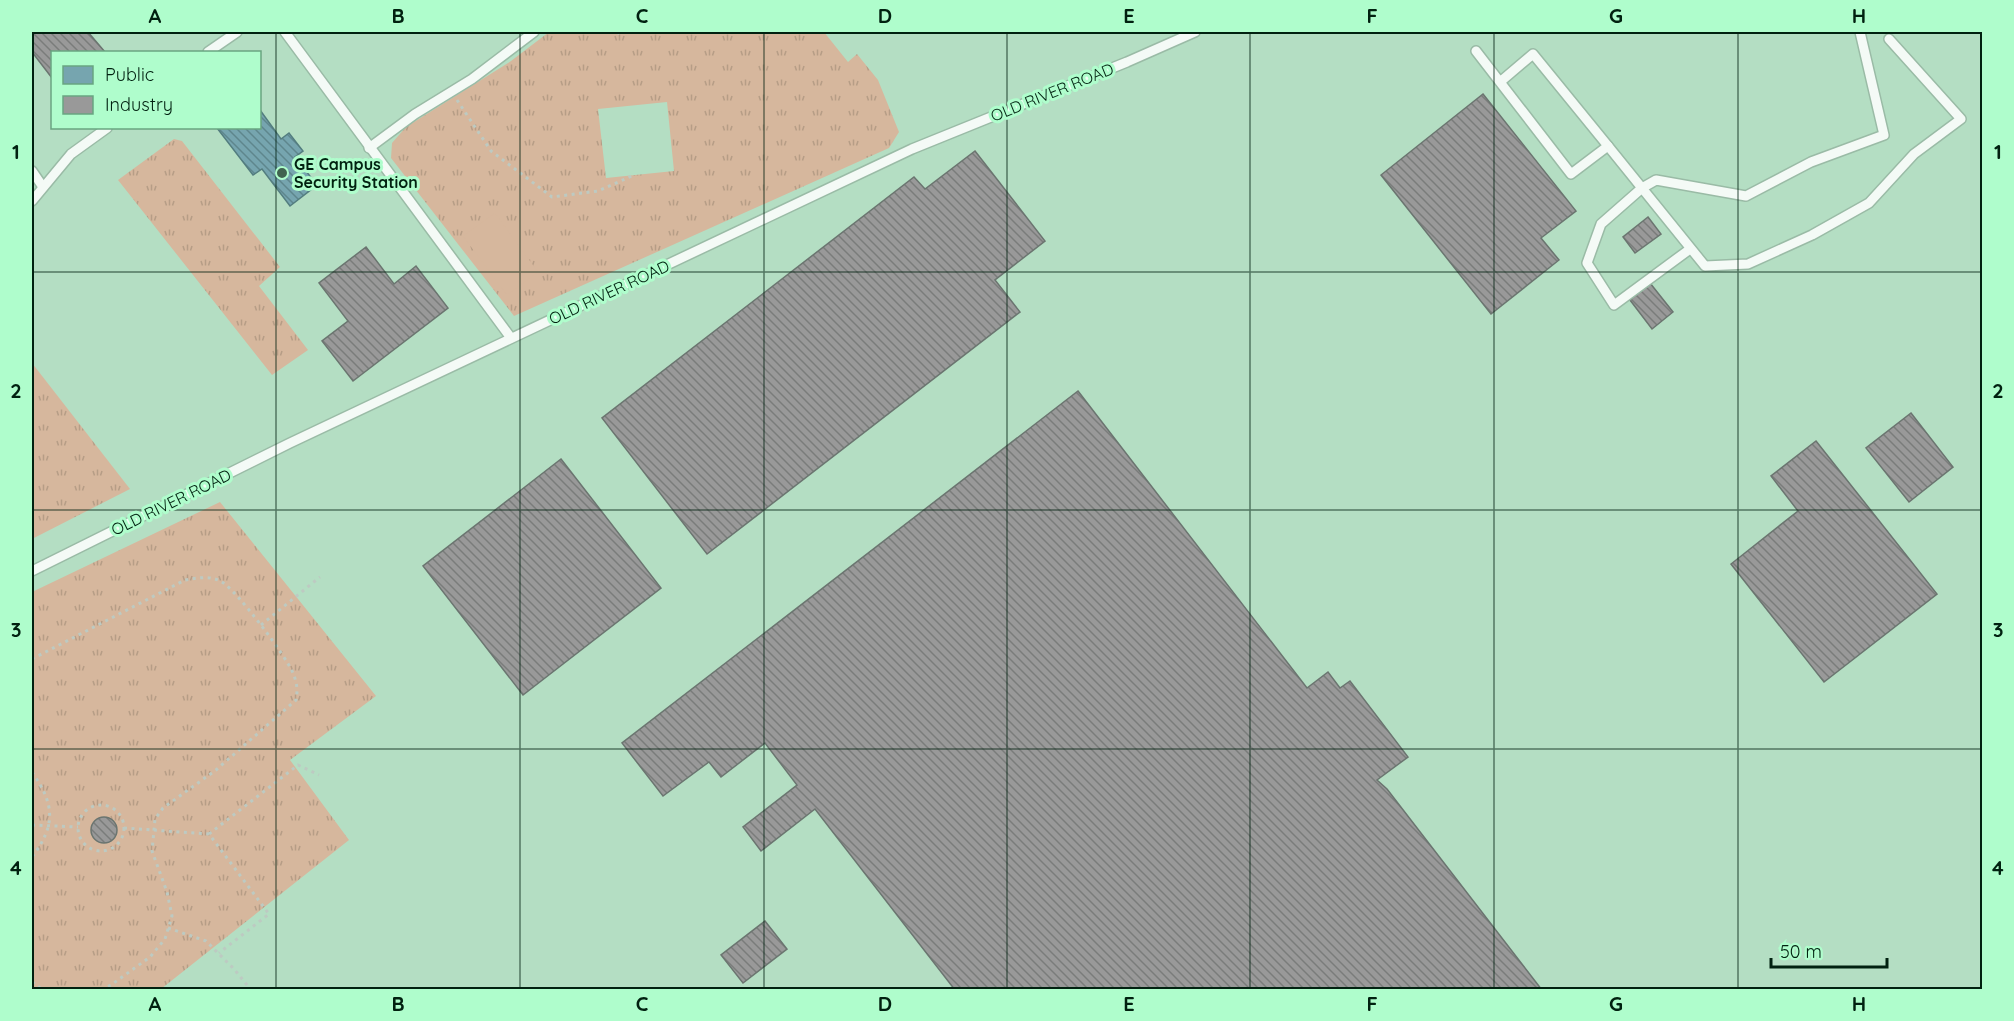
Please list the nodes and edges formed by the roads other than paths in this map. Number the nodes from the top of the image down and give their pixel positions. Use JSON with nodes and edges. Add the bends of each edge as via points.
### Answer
{"nodes":[{"id":1,"x":237,"y":32,"type":"edge"},
{"id":2,"x":285,"y":32,"type":"edge"},
{"id":3,"x":534,"y":32,"type":"edge"},
{"id":4,"x":1195,"y":32,"type":"edge"},
{"id":5,"x":1860,"y":32,"type":"edge"},
{"id":6,"x":1889,"y":39,"type":"dead end"},
{"id":7,"x":209,"y":51,"type":"edge"},
{"id":8,"x":1476,"y":51,"type":"dead end"},
{"id":9,"x":1500,"y":82,"type":"junction"},
{"id":10,"x":106,"y":129,"type":"edge"},
{"id":11,"x":1608,"y":146,"type":"junction"},
{"id":12,"x":369,"y":148,"type":"junction"},
{"id":13,"x":32,"y":171,"type":"edge"},
{"id":14,"x":43,"y":187,"type":"junction"},
{"id":15,"x":1642,"y":188,"type":"junction"},
{"id":16,"x":32,"y":201,"type":"edge"},
{"id":17,"x":1690,"y":249,"type":"junction"},
{"id":18,"x":511,"y":338,"type":"junction"},
{"id":19,"x":32,"y":571,"type":"edge"}],
"edges":[{"from":1,"to":7,"type":"lane"},
{"from":2,"to":12,"type":"lane"},
{"from":3,"to":12,"type":"lane"},
{"from":4,"to":18,"type":"lane","name":"OLD RIVER ROAD","via":[[912,149]]},
{"from":5,"to":15,"type":"lane","via":[[1884,135],[1811,162],[1746,196],[1656,180]]},
{"from":6,"to":17,"type":"lane","via":[[1961,119],[1914,154],[1869,203],[1812,235],[1748,264],[1705,266]]},
{"from":8,"to":9,"type":"lane"},
{"from":9,"to":11,"type":"lane","via":[[1533,54]]},
{"from":9,"to":11,"type":"lane","via":[[1571,174]]},
{"from":10,"to":14,"type":"lane","via":[[71,154]]},
{"from":11,"to":15,"type":"lane"},
{"from":12,"to":18,"type":"lane"},
{"from":13,"to":14,"type":"lane"},
{"from":14,"to":16,"type":"lane"},
{"from":15,"to":17,"type":"lane"},
{"from":15,"to":17,"type":"lane","via":[[1601,224],[1587,263],[1614,305]]},
{"from":18,"to":19,"type":"lane","name":"OLD RIVER ROAD","via":[[290,442]]}]}
